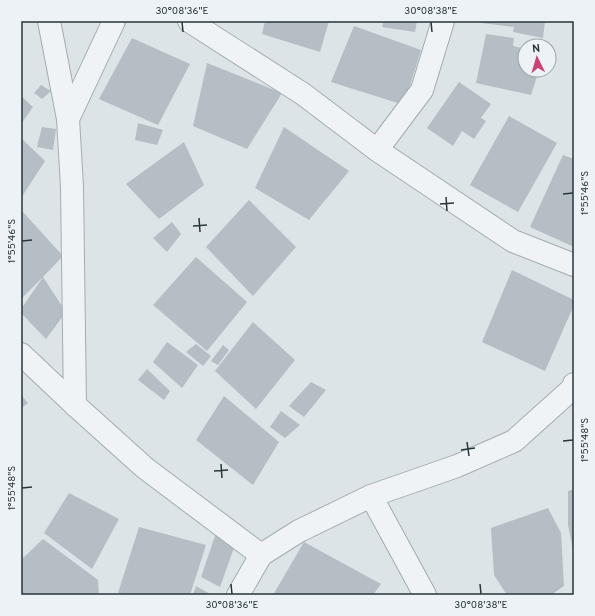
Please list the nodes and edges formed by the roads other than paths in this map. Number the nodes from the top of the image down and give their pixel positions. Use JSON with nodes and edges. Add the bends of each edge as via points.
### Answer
{"nodes":[{"id":1,"x":49,"y":21,"type":"edge"},
{"id":2,"x":114,"y":21,"type":"edge"},
{"id":3,"x":189,"y":21,"type":"edge"},
{"id":4,"x":443,"y":21,"type":"edge"},
{"id":5,"x":68,"y":119,"type":"junction"},
{"id":6,"x":377,"y":150,"type":"junction"},
{"id":7,"x":574,"y":265,"type":"edge"},
{"id":8,"x":21,"y":354,"type":"edge"},
{"id":9,"x":574,"y":387,"type":"edge"},
{"id":10,"x":75,"y":405,"type":"junction"},
{"id":11,"x":371,"y":496,"type":"junction"},
{"id":12,"x":261,"y":555,"type":"junction"},
{"id":13,"x":238,"y":595,"type":"edge"},
{"id":14,"x":425,"y":595,"type":"edge"}],
"edges":[{"from":1,"to":5,"type":"street"},
{"from":2,"to":5,"type":"street"},
{"from":3,"to":6,"type":"street","via":[[303,94]]},
{"from":4,"to":6,"type":"street","via":[[422,90]]},
{"from":5,"to":10,"type":"street","via":[[72,187]]},
{"from":6,"to":7,"type":"street","via":[[513,241]]},
{"from":8,"to":10,"type":"street"},
{"from":9,"to":11,"type":"street","via":[[514,441],[457,466]]},
{"from":10,"to":12,"type":"street","via":[[145,468]]},
{"from":11,"to":12,"type":"street","via":[[299,531]]},
{"from":11,"to":14,"type":"street"},
{"from":12,"to":13,"type":"street"}]}
